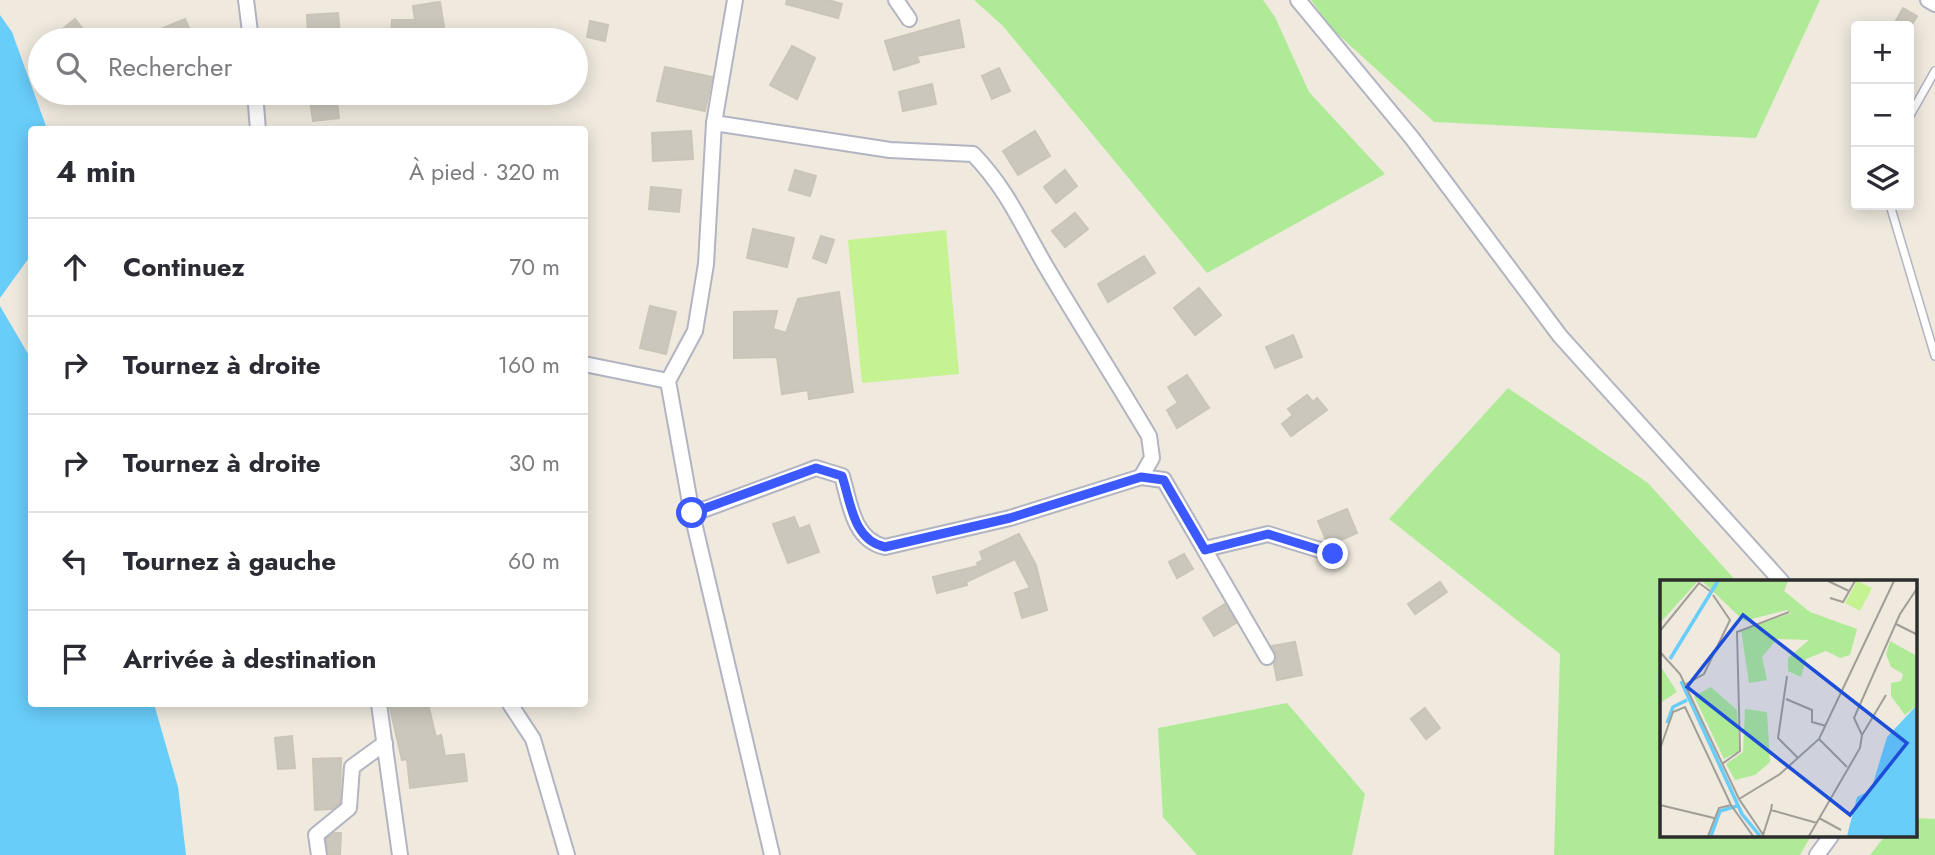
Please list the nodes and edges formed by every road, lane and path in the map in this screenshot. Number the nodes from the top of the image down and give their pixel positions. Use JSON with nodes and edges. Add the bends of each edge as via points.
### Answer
{"nodes":[{"id":1,"x":247,"y":0,"type":"edge"},
{"id":2,"x":735,"y":0,"type":"edge"},
{"id":3,"x":896,"y":0,"type":"edge"},
{"id":4,"x":1297,"y":0,"type":"edge"},
{"id":5,"x":1928,"y":0,"type":"edge"},
{"id":6,"x":1935,"y":4,"type":"edge"},
{"id":7,"x":909,"y":19,"type":"dead end"},
{"id":8,"x":250,"y":28,"type":"edge"},
{"id":9,"x":1935,"y":71,"type":"edge"},
{"id":10,"x":256,"y":105,"type":"edge"},
{"id":11,"x":1914,"y":108,"type":"edge"},
{"id":12,"x":714,"y":123,"type":"junction"},
{"id":13,"x":258,"y":126,"type":"edge"},
{"id":14,"x":1891,"y":210,"type":"edge"},
{"id":15,"x":1935,"y":356,"type":"edge"},
{"id":16,"x":588,"y":366,"type":"edge"},
{"id":17,"x":668,"y":381,"type":"junction"},
{"id":18,"x":1141,"y":477,"type":"junction"},
{"id":19,"x":692,"y":513,"type":"junction"},
{"id":20,"x":1205,"y":550,"type":"junction"},
{"id":21,"x":1333,"y":554,"type":"dead end"},
{"id":22,"x":1780,"y":580,"type":"edge"},
{"id":23,"x":1267,"y":657,"type":"dead end"},
{"id":24,"x":379,"y":707,"type":"edge"},
{"id":25,"x":512,"y":707,"type":"edge"},
{"id":26,"x":385,"y":743,"type":"junction"},
{"id":27,"x":1830,"y":838,"type":"edge"},
{"id":28,"x":319,"y":855,"type":"edge"},
{"id":29,"x":400,"y":855,"type":"edge"},
{"id":30,"x":567,"y":855,"type":"edge"},
{"id":31,"x":772,"y":855,"type":"edge"},
{"id":32,"x":1817,"y":855,"type":"edge"}],
"edges":[{"from":1,"to":8,"type":"street"},
{"from":2,"to":12,"type":"street"},
{"from":3,"to":7,"type":"street"},
{"from":4,"to":22,"type":"street","via":[[1412,138],[1560,336]]},
{"from":5,"to":6,"type":"street"},
{"from":9,"to":11,"type":"lane"},
{"from":10,"to":13,"type":"street"},
{"from":12,"to":17,"type":"street","via":[[706,264],[695,331]]},
{"from":12,"to":18,"type":"street","via":[[890,150],[973,154],[997,178],[1016,207],[1049,273],[1149,436],[1152,458]]},
{"from":14,"to":15,"type":"lane"},
{"from":16,"to":17,"type":"street"},
{"from":17,"to":19,"type":"street"},
{"from":18,"to":19,"type":"street","via":[[1010,518],[885,547],[872,544],[860,533],[842,476],[816,468]]},
{"from":18,"to":20,"type":"street","via":[[1164,480]]},
{"from":19,"to":31,"type":"street"},
{"from":20,"to":21,"type":"street","via":[[1268,534]]},
{"from":20,"to":23,"type":"street"},
{"from":24,"to":26,"type":"street"},
{"from":25,"to":30,"type":"street","via":[[533,739]]},
{"from":26,"to":28,"type":"street","via":[[352,767],[349,808],[316,835]]},
{"from":26,"to":29,"type":"street"},
{"from":27,"to":32,"type":"street"}]}
